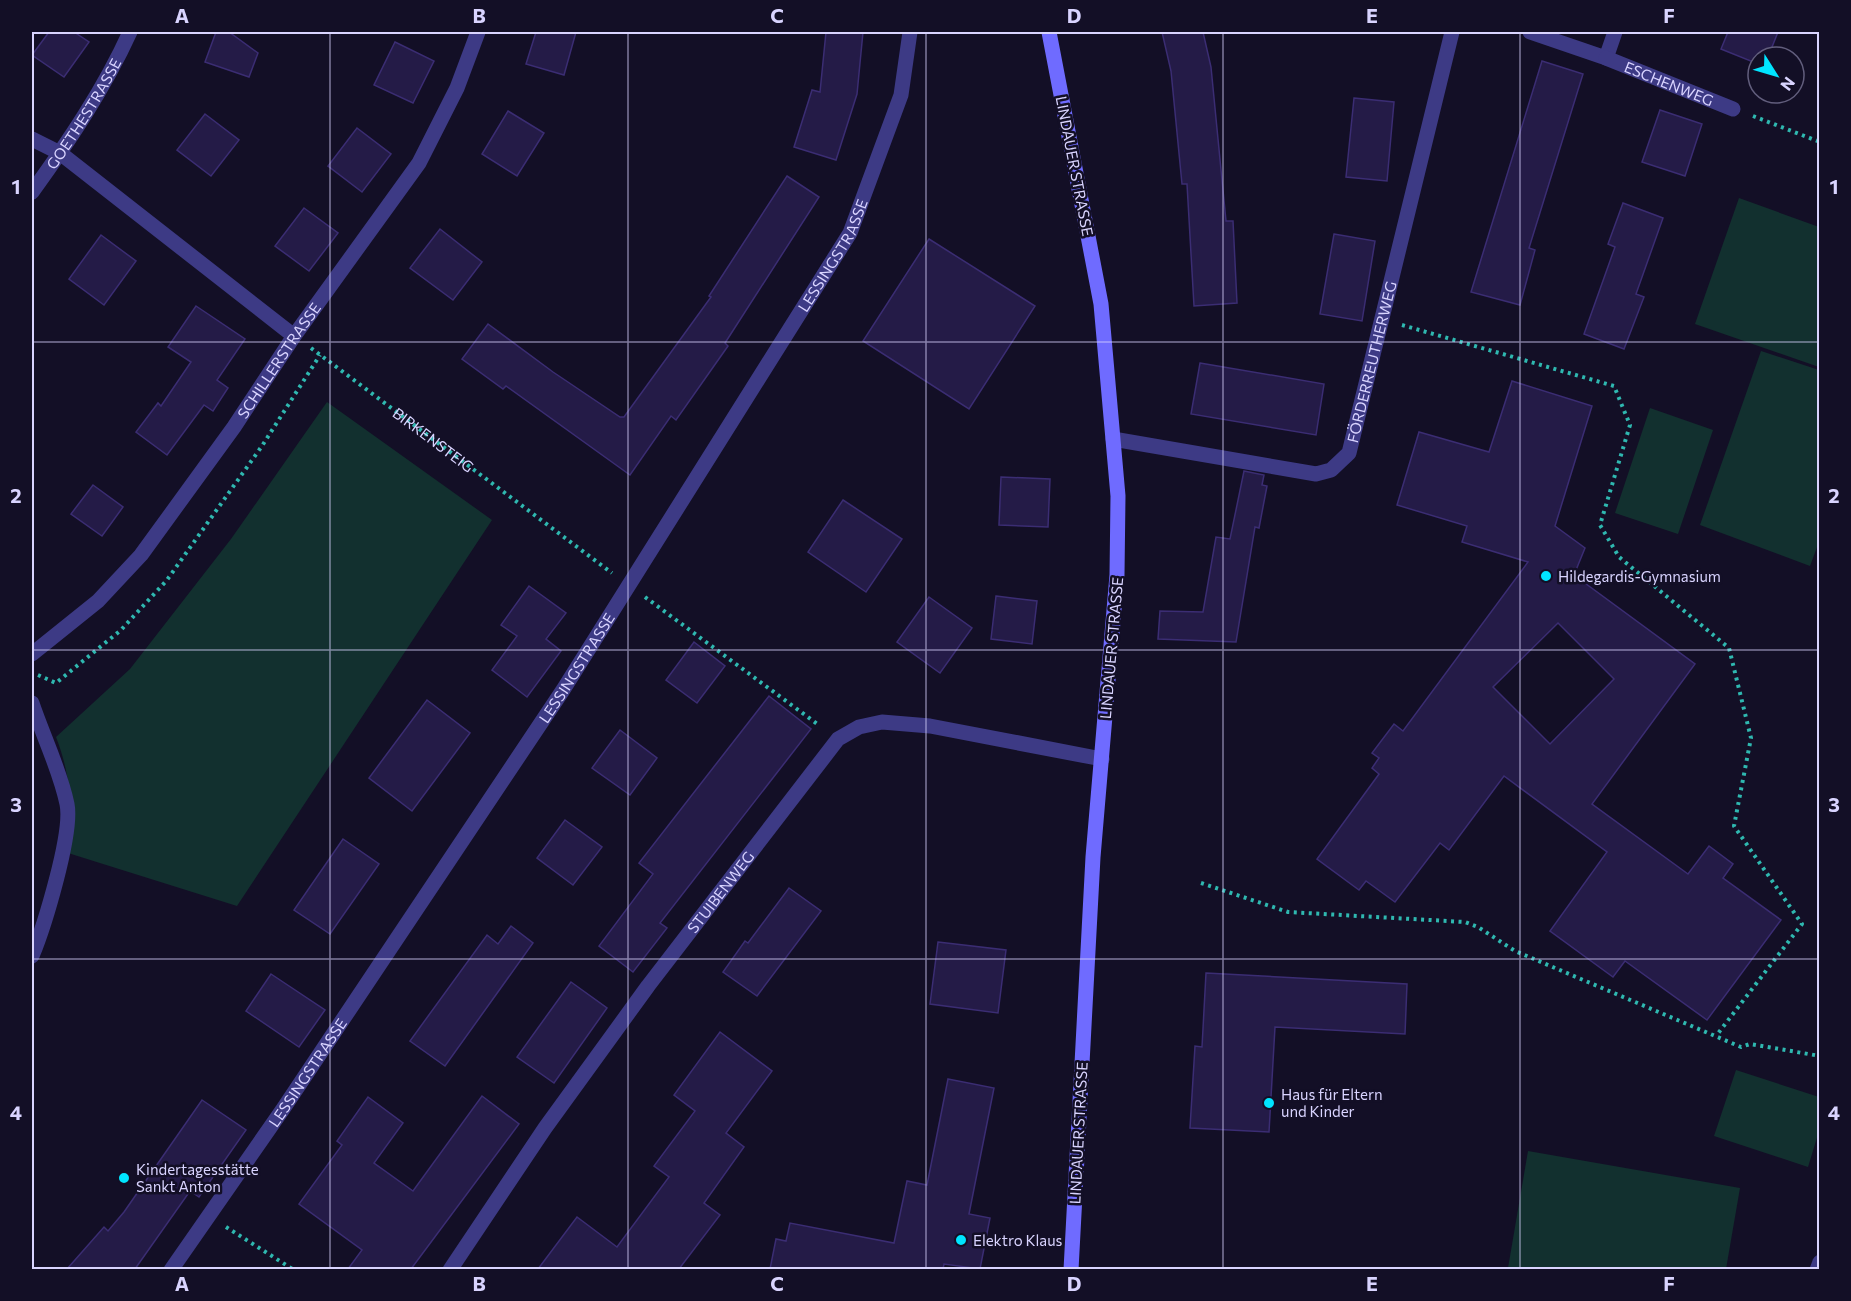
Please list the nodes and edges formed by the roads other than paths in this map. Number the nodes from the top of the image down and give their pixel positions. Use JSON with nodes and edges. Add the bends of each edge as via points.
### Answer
{"nodes":[{"id":1,"x":130,"y":32,"type":"edge"},
{"id":2,"x":478,"y":32,"type":"edge"},
{"id":3,"x":910,"y":32,"type":"edge"},
{"id":4,"x":1048,"y":32,"type":"edge"},
{"id":5,"x":1452,"y":32,"type":"edge"},
{"id":6,"x":1530,"y":32,"type":"edge"},
{"id":7,"x":1615,"y":32,"type":"edge"},
{"id":8,"x":1606,"y":58,"type":"junction"},
{"id":9,"x":1733,"y":109,"type":"road end"},
{"id":10,"x":32,"y":139,"type":"edge"},
{"id":11,"x":60,"y":153,"type":"junction"},
{"id":12,"x":32,"y":192,"type":"edge"},
{"id":13,"x":294,"y":336,"type":"junction"},
{"id":14,"x":1113,"y":439,"type":"junction"},
{"id":15,"x":32,"y":654,"type":"edge"},
{"id":16,"x":32,"y":703,"type":"edge"},
{"id":17,"x":1102,"y":759,"type":"junction"},
{"id":18,"x":32,"y":956,"type":"edge"},
{"id":19,"x":1820,"y":1262,"type":"edge"},
{"id":20,"x":171,"y":1269,"type":"edge"},
{"id":21,"x":450,"y":1269,"type":"edge"},
{"id":22,"x":1071,"y":1269,"type":"edge"},
{"id":23,"x":1817,"y":1269,"type":"edge"}],
"edges":[{"from":1,"to":11,"type":"street","name":"GOETHESTRASSE","via":[[110,75]]},
{"from":2,"to":13,"type":"street","name":"SCHILLERSTRASSE","via":[[457,88],[419,163]]},
{"from":3,"to":20,"type":"street","name":"LESSINGSTRASSE","via":[[901,95],[850,233],[563,690],[290,1099]]},
{"from":4,"to":14,"type":"street","name":"LINDAUER STRASSE","via":[[1101,304]]},
{"from":5,"to":14,"type":"street","name":"FÖRDERREUTHERWEG","via":[[1348,453],[1331,470],[1316,474]]},
{"from":6,"to":8,"type":"street","name":"ESCHENWEG"},
{"from":7,"to":8,"type":"street","name":"ESCHENWEG"},
{"from":8,"to":9,"type":"street","name":"ESCHENWEG"},
{"from":10,"to":11,"type":"street"},
{"from":11,"to":12,"type":"street","name":"GOETHESTRASSE"},
{"from":11,"to":13,"type":"street"},
{"from":13,"to":15,"type":"street","name":"SCHILLERSTRASSE","via":[[141,555],[98,601]]},
{"from":14,"to":17,"type":"street","name":"LINDAUER STRASSE","via":[[1118,496],[1117,575]]},
{"from":16,"to":18,"type":"street","via":[[68,805],[55,881]]},
{"from":17,"to":21,"type":"street","name":"STUIBENWEG","via":[[930,726],[882,722],[859,727],[838,739],[648,986]]},
{"from":17,"to":22,"type":"street","name":"LINDAUER STRASSE","via":[[1092,869]]},
{"from":19,"to":23,"type":"street"}]}
